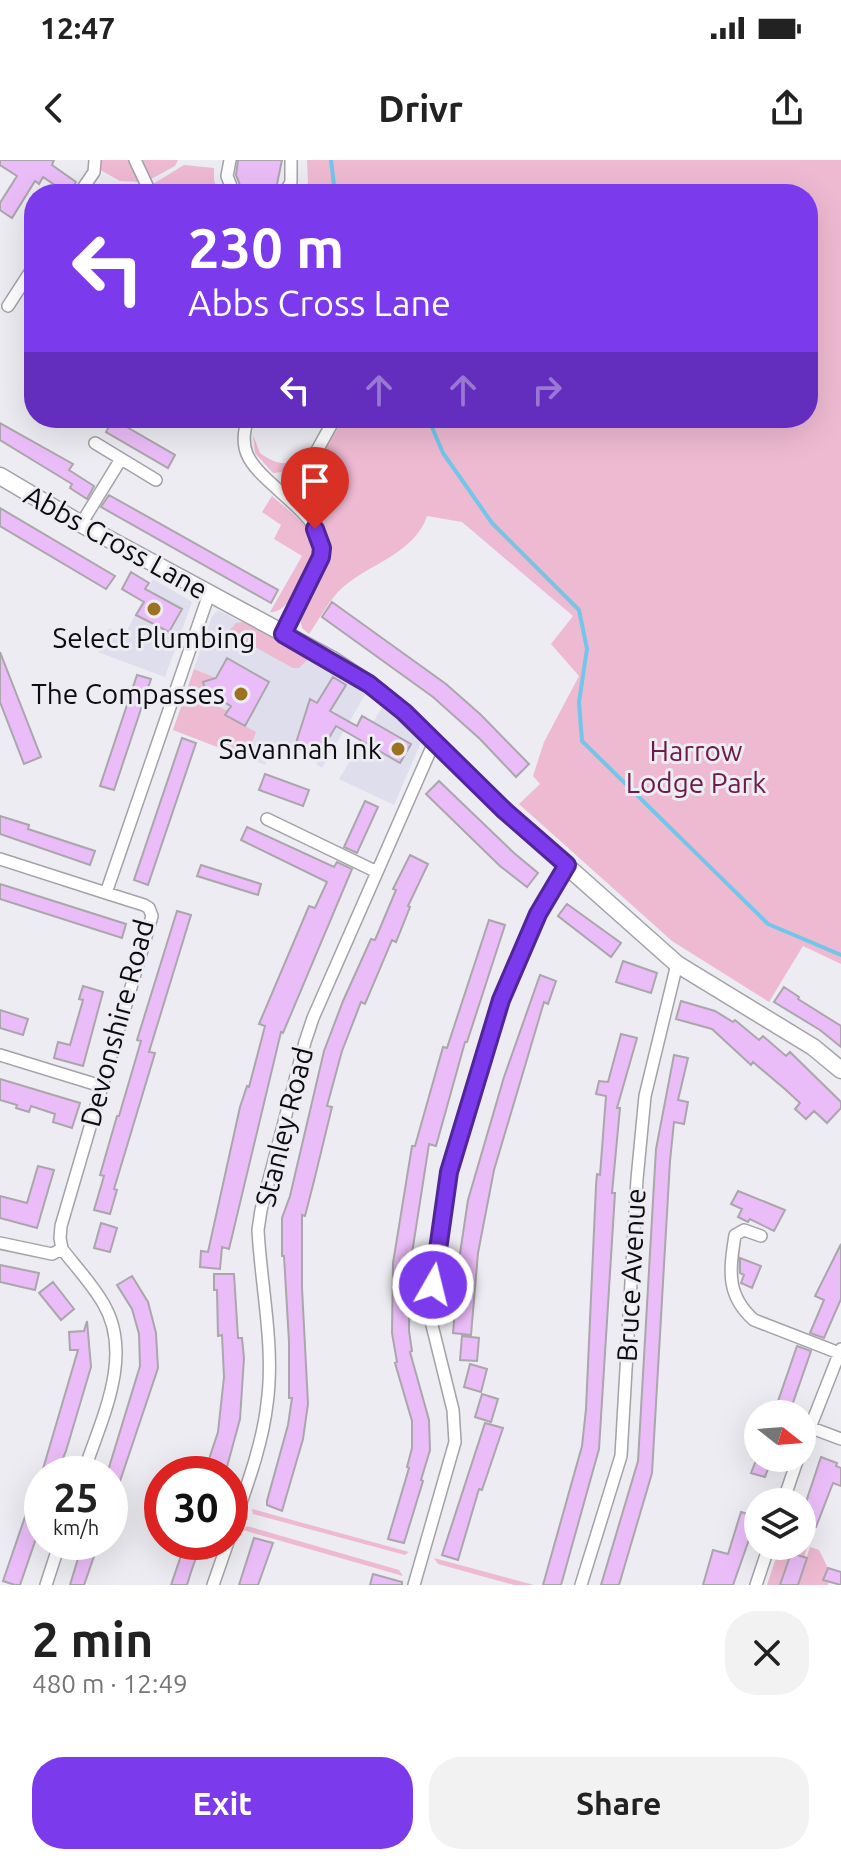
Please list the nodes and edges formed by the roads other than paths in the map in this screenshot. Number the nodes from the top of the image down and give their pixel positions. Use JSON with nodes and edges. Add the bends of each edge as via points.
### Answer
{"nodes":[{"id":1,"x":95,"y":160,"type":"edge"},
{"id":2,"x":135,"y":160,"type":"edge"},
{"id":3,"x":230,"y":160,"type":"edge"},
{"id":4,"x":291,"y":160,"type":"edge"},
{"id":5,"x":86,"y":184,"type":"edge"},
{"id":6,"x":146,"y":184,"type":"edge"},
{"id":7,"x":230,"y":184,"type":"edge"},
{"id":8,"x":290,"y":184,"type":"edge"},
{"id":9,"x":24,"y":281,"type":"edge"},
{"id":10,"x":8,"y":306,"type":"dead end"},
{"id":11,"x":246,"y":428,"type":"edge"},
{"id":12,"x":329,"y":428,"type":"edge"},
{"id":13,"x":95,"y":443,"type":"dead end"},
{"id":14,"x":121,"y":459,"type":"junction"},
{"id":15,"x":0,"y":476,"type":"edge"},
{"id":16,"x":156,"y":480,"type":"dead end"},
{"id":17,"x":283,"y":493,"type":"junction"},
{"id":18,"x":81,"y":524,"type":"junction"},
{"id":19,"x":209,"y":594,"type":"junction"},
{"id":20,"x":283,"y":634,"type":"junction"},
{"id":21,"x":435,"y":740,"type":"junction"},
{"id":22,"x":267,"y":819,"type":"dead end"},
{"id":23,"x":0,"y":859,"type":"edge"},
{"id":24,"x":567,"y":865,"type":"junction"},
{"id":25,"x":377,"y":872,"type":"junction"},
{"id":26,"x":106,"y":893,"type":"junction"},
{"id":27,"x":677,"y":964,"type":"junction"},
{"id":28,"x":0,"y":1055,"type":"edge"},
{"id":29,"x":841,"y":1070,"type":"edge"},
{"id":30,"x":101,"y":1086,"type":"junction"},
{"id":31,"x":761,"y":1236,"type":"dead end"},
{"id":32,"x":0,"y":1243,"type":"edge"},
{"id":33,"x":62,"y":1249,"type":"junction"},
{"id":34,"x":840,"y":1351,"type":"edge"},
{"id":35,"x":816,"y":1410,"type":"edge"},
{"id":36,"x":816,"y":1430,"type":"edge"},
{"id":37,"x":841,"y":1439,"type":"edge"},
{"id":38,"x":89,"y":1456,"type":"edge"},
{"id":39,"x":248,"y":1478,"type":"edge"},
{"id":40,"x":54,"y":1560,"type":"edge"},
{"id":41,"x":222,"y":1560,"type":"edge"},
{"id":42,"x":764,"y":1560,"type":"edge"},
{"id":43,"x":46,"y":1585,"type":"edge"},
{"id":44,"x":213,"y":1585,"type":"edge"},
{"id":45,"x":414,"y":1585,"type":"edge"},
{"id":46,"x":581,"y":1585,"type":"edge"},
{"id":47,"x":756,"y":1585,"type":"edge"}],
"edges":[{"from":1,"to":5,"type":"street"},
{"from":2,"to":6,"type":"street"},
{"from":3,"to":7,"type":"street"},
{"from":4,"to":8,"type":"street"},
{"from":9,"to":10,"type":"street"},
{"from":11,"to":17,"type":"street","via":[[248,457]]},
{"from":12,"to":17,"type":"street","via":[[310,463]]},
{"from":13,"to":14,"type":"street"},
{"from":14,"to":16,"type":"street"},
{"from":14,"to":18,"type":"street"},
{"from":15,"to":18,"type":"street","name":"Abbs Cross Lane"},
{"from":17,"to":20,"type":"street","via":[[315,529],[322,548]]},
{"from":18,"to":19,"type":"street","name":"Abbs Cross Lane"},
{"from":19,"to":20,"type":"street","name":"Abbs Cross Lane"},
{"from":19,"to":26,"type":"street","name":"Devonshire Road"},
{"from":20,"to":21,"type":"street","name":"Abbs Cross Lane","via":[[369,684]]},
{"from":21,"to":24,"type":"street","name":"Abbs Cross Lane"},
{"from":21,"to":25,"type":"street","name":"Stanley Road"},
{"from":22,"to":25,"type":"street"},
{"from":23,"to":26,"type":"street"},
{"from":24,"to":27,"type":"street","name":"Abbs Cross Lane"},
{"from":24,"to":45,"type":"street","via":[[538,914],[501,1000],[449,1172],[429,1313],[453,1410],[455,1442]]},
{"from":25,"to":39,"type":"street","name":"Stanley Road","via":[[305,1042],[261,1210],[269,1371],[267,1404]]},
{"from":26,"to":30,"type":"street","name":"Devonshire Road","via":[[144,905],[152,916]]},
{"from":27,"to":29,"type":"street","name":"Abbs Cross Lane","via":[[813,1047]]},
{"from":27,"to":46,"type":"street","name":"Bruce Avenue","via":[[645,1096],[621,1456]]},
{"from":28,"to":30,"type":"street"},
{"from":30,"to":33,"type":"street","name":"Devonshire Road","via":[[61,1226]]},
{"from":31,"to":34,"type":"street","via":[[744,1230],[735,1235],[729,1272],[746,1314]]},
{"from":32,"to":33,"type":"street","via":[[52,1254]]},
{"from":33,"to":38,"type":"street","via":[[103,1304],[116,1344],[113,1385]]},
{"from":34,"to":35,"type":"street"},
{"from":36,"to":37,"type":"street"},
{"from":40,"to":43,"type":"street"},
{"from":41,"to":44,"type":"street"},
{"from":42,"to":47,"type":"street"}]}
